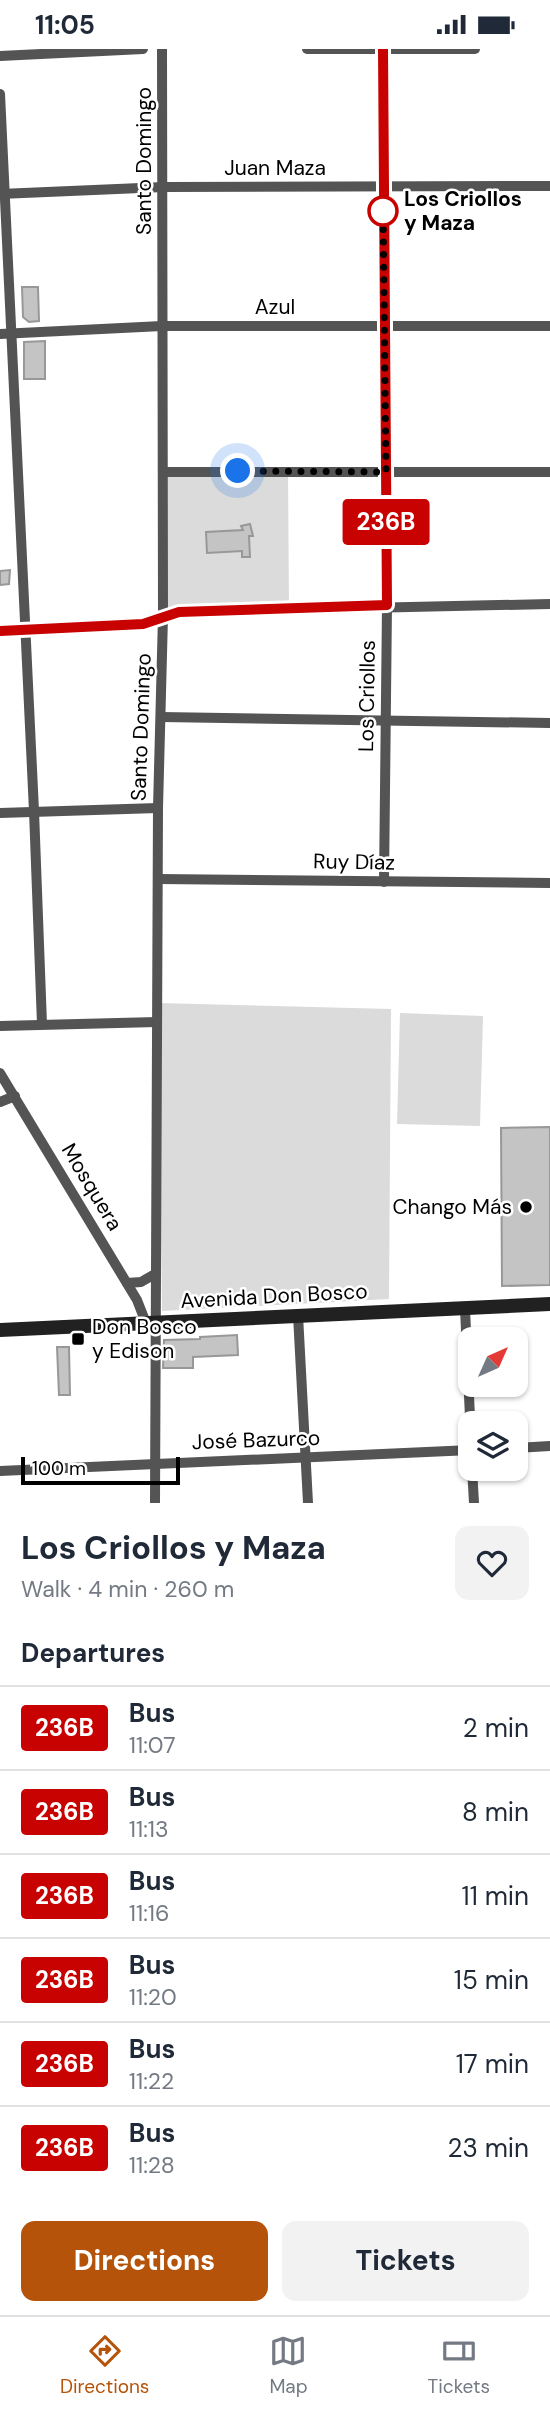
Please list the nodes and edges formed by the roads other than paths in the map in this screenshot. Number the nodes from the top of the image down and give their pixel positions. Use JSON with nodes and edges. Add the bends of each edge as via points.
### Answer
{"nodes":[{"id":1,"x":143,"y":49,"type":"edge"},
{"id":2,"x":162,"y":49,"type":"edge"},
{"id":3,"x":307,"y":49,"type":"edge"},
{"id":4,"x":383,"y":49,"type":"edge"},
{"id":5,"x":475,"y":49,"type":"edge"},
{"id":6,"x":0,"y":56,"type":"edge"},
{"id":7,"x":0,"y":94,"type":"edge"},
{"id":8,"x":550,"y":186,"type":"edge"},
{"id":9,"x":164,"y":187,"type":"junction"},
{"id":10,"x":383,"y":187,"type":"junction"},
{"id":11,"x":3,"y":194,"type":"edge"},
{"id":12,"x":162,"y":326,"type":"junction"},
{"id":13,"x":384,"y":326,"type":"junction"},
{"id":14,"x":550,"y":326,"type":"edge"},
{"id":15,"x":0,"y":334,"type":"edge"},
{"id":16,"x":12,"y":334,"type":"junction"},
{"id":17,"x":164,"y":472,"type":"junction"},
{"id":18,"x":386,"y":472,"type":"junction"},
{"id":19,"x":550,"y":472,"type":"edge"},
{"id":20,"x":550,"y":604,"type":"edge"},
{"id":21,"x":387,"y":605,"type":"junction"},
{"id":22,"x":163,"y":615,"type":"junction"},
{"id":23,"x":25,"y":629,"type":"junction"},
{"id":24,"x":0,"y":631,"type":"edge"},
{"id":25,"x":161,"y":717,"type":"junction"},
{"id":26,"x":386,"y":722,"type":"junction"},
{"id":27,"x":550,"y":723,"type":"edge"},
{"id":28,"x":158,"y":808,"type":"junction"},
{"id":29,"x":34,"y":811,"type":"junction"},
{"id":30,"x":0,"y":813,"type":"edge"},
{"id":31,"x":158,"y":879,"type":"junction"},
{"id":32,"x":384,"y":882,"type":"junction"},
{"id":33,"x":550,"y":883,"type":"edge"},
{"id":34,"x":157,"y":1022,"type":"junction"},
{"id":35,"x":42,"y":1024,"type":"junction"},
{"id":36,"x":0,"y":1026,"type":"edge"},
{"id":37,"x":0,"y":1073,"type":"edge"},
{"id":38,"x":15,"y":1096,"type":"junction"},
{"id":39,"x":0,"y":1102,"type":"edge"},
{"id":40,"x":155,"y":1274,"type":"junction"},
{"id":41,"x":127,"y":1283,"type":"junction"},
{"id":42,"x":550,"y":1304,"type":"edge"},
{"id":43,"x":465,"y":1309,"type":"junction"},
{"id":44,"x":298,"y":1315,"type":"junction"},
{"id":45,"x":151,"y":1322,"type":"junction"},
{"id":46,"x":0,"y":1330,"type":"edge"},
{"id":47,"x":470,"y":1411,"type":"edge"},
{"id":48,"x":550,"y":1446,"type":"edge"},
{"id":49,"x":528,"y":1447,"type":"edge"},
{"id":50,"x":458,"y":1451,"type":"edge"},
{"id":51,"x":305,"y":1457,"type":"junction"},
{"id":52,"x":155,"y":1463,"type":"junction"},
{"id":53,"x":0,"y":1471,"type":"edge"},
{"id":54,"x":473,"y":1481,"type":"edge"},
{"id":55,"x":155,"y":1503,"type":"edge"},
{"id":56,"x":308,"y":1503,"type":"edge"},
{"id":57,"x":474,"y":1503,"type":"edge"}],
"edges":[{"from":1,"to":6,"type":"street"},
{"from":2,"to":9,"type":"street","name":"Santo Domingo"},
{"from":3,"to":4,"type":"street"},
{"from":4,"to":5,"type":"street"},
{"from":4,"to":10,"type":"street","name":"Los Criollos"},
{"from":7,"to":11,"type":"street"},
{"from":8,"to":10,"type":"street","name":"Juan Maza"},
{"from":9,"to":10,"type":"street","name":"Juan Maza"},
{"from":9,"to":11,"type":"street","name":"Juan Maza"},
{"from":9,"to":12,"type":"street","name":"Santo Domingo"},
{"from":10,"to":13,"type":"street","name":"Los Criollos"},
{"from":11,"to":16,"type":"street"},
{"from":12,"to":13,"type":"street","name":"Azul"},
{"from":12,"to":16,"type":"street","name":"Azul"},
{"from":12,"to":17,"type":"street","name":"Santo Domingo"},
{"from":13,"to":14,"type":"street","name":"Azul"},
{"from":13,"to":18,"type":"street","name":"Los Criollos"},
{"from":15,"to":16,"type":"street","name":"Azul"},
{"from":16,"to":23,"type":"street"},
{"from":17,"to":18,"type":"street"},
{"from":17,"to":22,"type":"street","name":"Santo Domingo"},
{"from":18,"to":19,"type":"street"},
{"from":18,"to":21,"type":"street","name":"Los Criollos"},
{"from":20,"to":21,"type":"street"},
{"from":21,"to":22,"type":"street"},
{"from":21,"to":26,"type":"street","name":"Los Criollos"},
{"from":22,"to":23,"type":"street","via":[[143,624]]},
{"from":22,"to":25,"type":"street","name":"Santo Domingo"},
{"from":23,"to":24,"type":"street"},
{"from":23,"to":29,"type":"street"},
{"from":25,"to":26,"type":"street"},
{"from":25,"to":28,"type":"street","name":"Santo Domingo"},
{"from":26,"to":27,"type":"street"},
{"from":26,"to":32,"type":"street","name":"Los Criollos"},
{"from":28,"to":29,"type":"street"},
{"from":28,"to":31,"type":"street","name":"Santo Domingo"},
{"from":29,"to":30,"type":"street"},
{"from":29,"to":35,"type":"street"},
{"from":31,"to":32,"type":"street","name":"Ruy Díaz"},
{"from":31,"to":34,"type":"street","name":"Santo Domingo"},
{"from":32,"to":33,"type":"street","name":"Ruy Díaz"},
{"from":34,"to":35,"type":"street"},
{"from":34,"to":40,"type":"street","name":"Santo Domingo"},
{"from":35,"to":36,"type":"street"},
{"from":37,"to":38,"type":"street","name":"Mosquera"},
{"from":38,"to":39,"type":"street"},
{"from":38,"to":41,"type":"street","name":"Mosquera"},
{"from":40,"to":41,"type":"street"},
{"from":40,"to":45,"type":"street","name":"Santo Domingo"},
{"from":41,"to":45,"type":"street","name":"Mosquera"},
{"from":42,"to":43,"type":"main road","name":"Avenida Don Bosco"},
{"from":43,"to":44,"type":"main road","name":"Avenida Don Bosco"},
{"from":43,"to":47,"type":"street"},
{"from":44,"to":45,"type":"main road","name":"Avenida Don Bosco"},
{"from":44,"to":51,"type":"street"},
{"from":45,"to":46,"type":"main road","name":"Avenida Don Bosco"},
{"from":45,"to":52,"type":"street","name":"Santo Domingo"},
{"from":48,"to":49,"type":"street"},
{"from":50,"to":51,"type":"street","name":"José Bazurco"},
{"from":51,"to":52,"type":"street","name":"José Bazurco"},
{"from":51,"to":56,"type":"street"},
{"from":52,"to":53,"type":"street","name":"José Bazurco"},
{"from":52,"to":55,"type":"street","name":"Santo Domingo"},
{"from":54,"to":57,"type":"street"}]}
